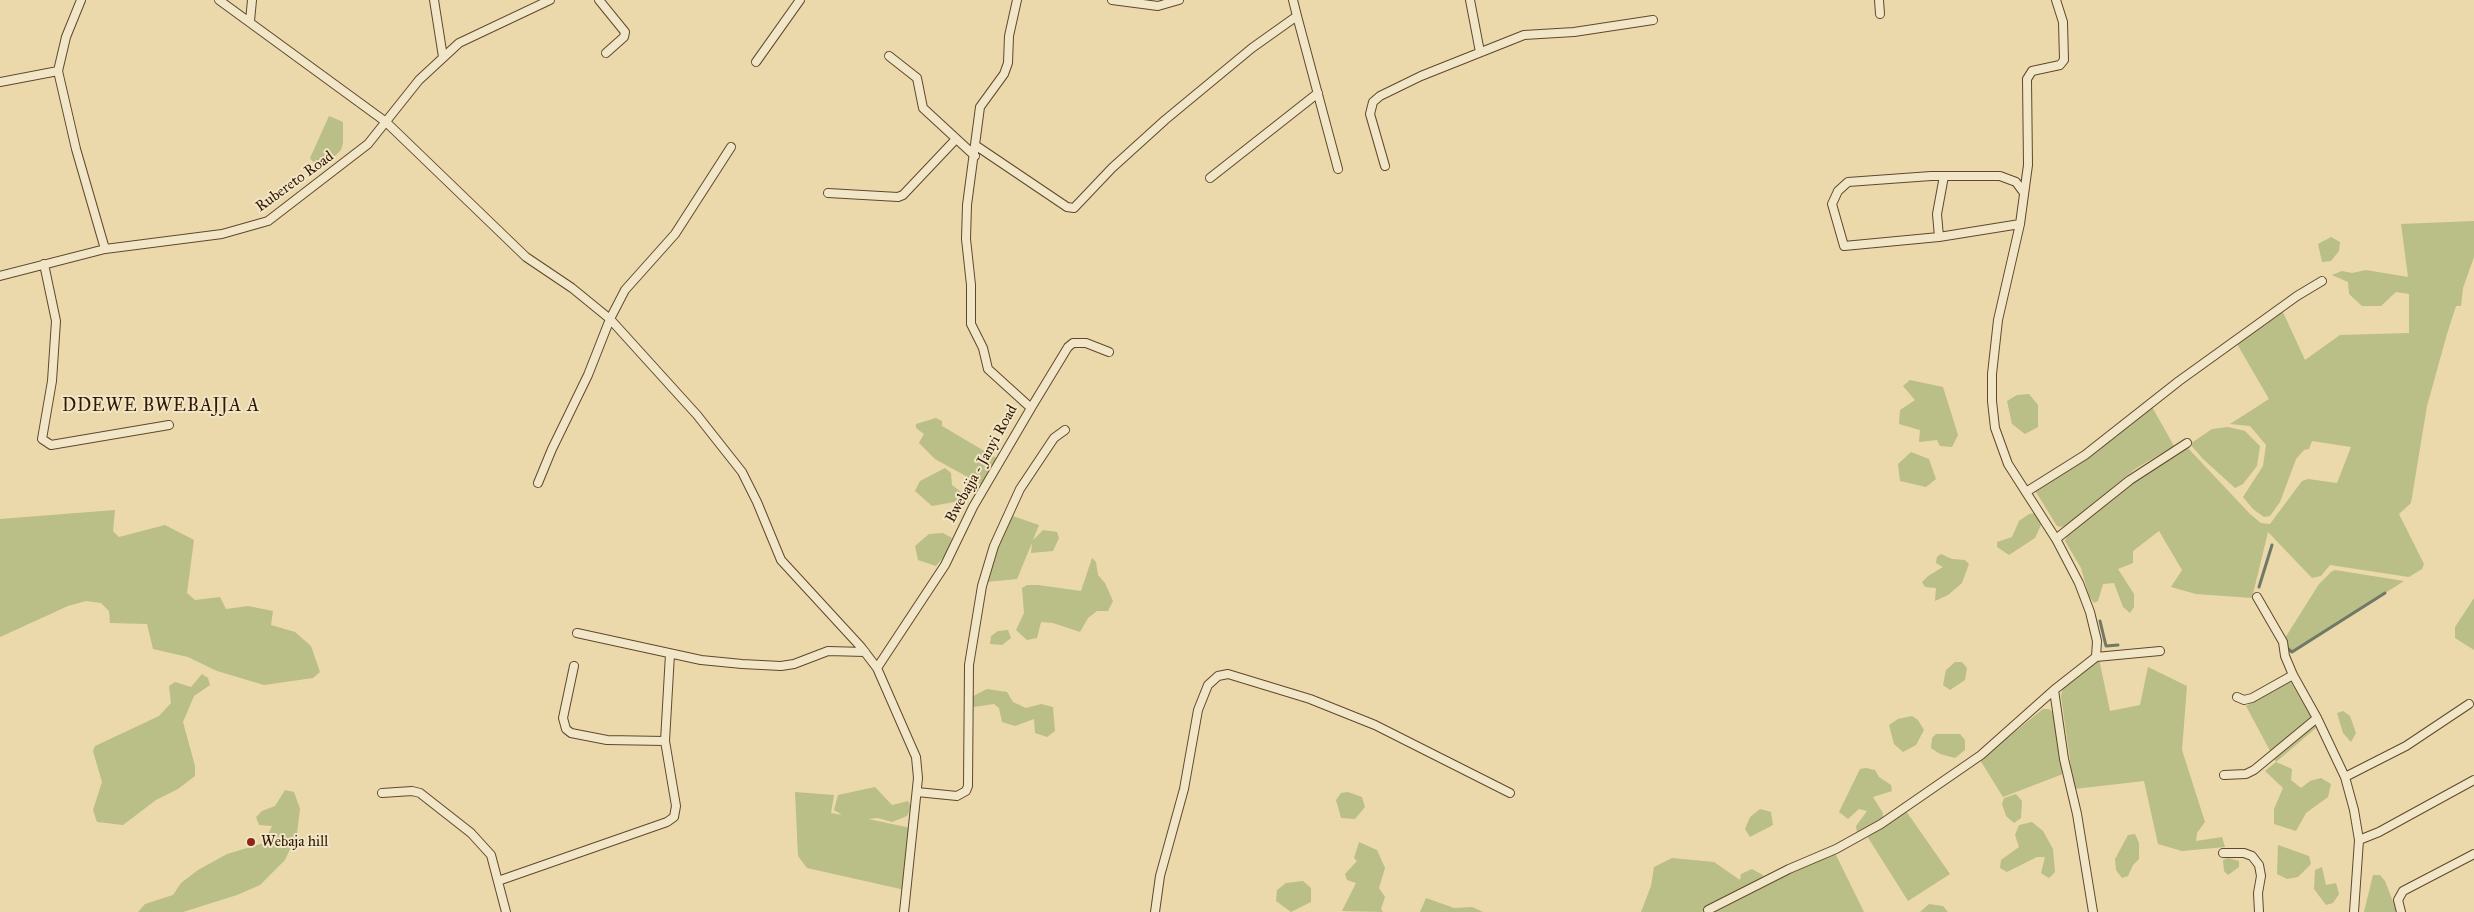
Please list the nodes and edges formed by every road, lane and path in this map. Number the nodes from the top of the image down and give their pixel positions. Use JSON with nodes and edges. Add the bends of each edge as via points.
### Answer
{"nodes":[{"id":1,"x":81,"y":0,"type":"edge"},
{"id":2,"x":219,"y":0,"type":"edge"},
{"id":3,"x":252,"y":0,"type":"edge"},
{"id":4,"x":434,"y":0,"type":"edge"},
{"id":5,"x":550,"y":0,"type":"edge"},
{"id":6,"x":599,"y":0,"type":"edge"},
{"id":7,"x":800,"y":0,"type":"edge"},
{"id":8,"x":1017,"y":0,"type":"edge"},
{"id":9,"x":1112,"y":0,"type":"edge"},
{"id":10,"x":1179,"y":0,"type":"edge"},
{"id":11,"x":1293,"y":0,"type":"edge"},
{"id":12,"x":1470,"y":0,"type":"edge"},
{"id":13,"x":1879,"y":0,"type":"edge"},
{"id":14,"x":2056,"y":0,"type":"edge"},
{"id":15,"x":1880,"y":14,"type":"dead end"},
{"id":16,"x":1297,"y":16,"type":"junction"},
{"id":17,"x":1653,"y":20,"type":"dead end"},
{"id":18,"x":250,"y":21,"type":"junction"},
{"id":19,"x":1480,"y":52,"type":"junction"},
{"id":20,"x":606,"y":53,"type":"dead end"},
{"id":21,"x":889,"y":56,"type":"dead end"},
{"id":22,"x":443,"y":57,"type":"junction"},
{"id":23,"x":756,"y":62,"type":"dead end"},
{"id":24,"x":58,"y":71,"type":"junction"},
{"id":25,"x":0,"y":82,"type":"edge"},
{"id":26,"x":1318,"y":93,"type":"junction"},
{"id":27,"x":386,"y":122,"type":"junction"},
{"id":28,"x":956,"y":139,"type":"junction"},
{"id":29,"x":975,"y":145,"type":"junction"},
{"id":30,"x":730,"y":146,"type":"dead end"},
{"id":31,"x":975,"y":156,"type":"junction"},
{"id":32,"x":1385,"y":166,"type":"dead end"},
{"id":33,"x":1338,"y":169,"type":"dead end"},
{"id":34,"x":1944,"y":176,"type":"junction"},
{"id":35,"x":1210,"y":178,"type":"dead end"},
{"id":36,"x":828,"y":193,"type":"dead end"},
{"id":37,"x":2024,"y":193,"type":"junction"},
{"id":38,"x":2020,"y":224,"type":"junction"},
{"id":39,"x":1939,"y":237,"type":"junction"},
{"id":40,"x":105,"y":249,"type":"junction"},
{"id":41,"x":44,"y":264,"type":"junction"},
{"id":42,"x":0,"y":276,"type":"edge"},
{"id":43,"x":2322,"y":281,"type":"dead end"},
{"id":44,"x":610,"y":319,"type":"junction"},
{"id":45,"x":1109,"y":352,"type":"dead end"},
{"id":46,"x":1031,"y":408,"type":"junction"},
{"id":47,"x":169,"y":425,"type":"dead end"},
{"id":48,"x":1065,"y":430,"type":"dead end"},
{"id":49,"x":2187,"y":443,"type":"dead end"},
{"id":50,"x":538,"y":483,"type":"dead end"},
{"id":51,"x":2026,"y":492,"type":"junction"},
{"id":52,"x":2056,"y":539,"type":"junction"},
{"id":53,"x":2257,"y":597,"type":"dead end"},
{"id":54,"x":577,"y":633,"type":"dead end"},
{"id":55,"x":2160,"y":651,"type":"dead end"},
{"id":56,"x":865,"y":652,"type":"junction"},
{"id":57,"x":670,"y":654,"type":"junction"},
{"id":58,"x":2096,"y":656,"type":"junction"},
{"id":59,"x":574,"y":666,"type":"dead end"},
{"id":60,"x":878,"y":668,"type":"junction"},
{"id":61,"x":2293,"y":675,"type":"junction"},
{"id":62,"x":2054,"y":690,"type":"junction"},
{"id":63,"x":2236,"y":697,"type":"dead end"},
{"id":64,"x":2469,"y":704,"type":"dead end"},
{"id":65,"x":2317,"y":718,"type":"junction"},
{"id":66,"x":666,"y":741,"type":"junction"},
{"id":67,"x":2224,"y":775,"type":"dead end"},
{"id":68,"x":2345,"y":777,"type":"junction"},
{"id":69,"x":2474,"y":780,"type":"edge"},
{"id":70,"x":917,"y":792,"type":"junction"},
{"id":71,"x":1510,"y":793,"type":"dead end"},
{"id":72,"x":382,"y":794,"type":"dead end"},
{"id":73,"x":2359,"y":840,"type":"junction"},
{"id":74,"x":2223,"y":853,"type":"dead end"},
{"id":75,"x":2474,"y":854,"type":"edge"},
{"id":76,"x":498,"y":881,"type":"junction"},
{"id":77,"x":506,"y":912,"type":"edge"},
{"id":78,"x":904,"y":912,"type":"edge"},
{"id":79,"x":1155,"y":912,"type":"edge"},
{"id":80,"x":1712,"y":912,"type":"edge"},
{"id":81,"x":2093,"y":912,"type":"edge"},
{"id":82,"x":2259,"y":912,"type":"edge"},
{"id":83,"x":2354,"y":912,"type":"edge"},
{"id":84,"x":2401,"y":912,"type":"edge"}],
"edges":[{"from":1,"to":24,"type":"street","via":[[66,37]]},
{"from":2,"to":18,"type":"street"},
{"from":3,"to":18,"type":"street"},
{"from":4,"to":22,"type":"street"},
{"from":5,"to":22,"type":"street","name":"Rubereto Road","via":[[474,34]]},
{"from":6,"to":20,"type":"street","via":[[625,32],[624,37]]},
{"from":7,"to":23,"type":"street"},
{"from":8,"to":29,"type":"street","name":"Bwebajja - Janyi Road","via":[[1007,46],[1006,68],[980,108]]},
{"from":9,"to":10,"type":"street","via":[[1148,5],[1165,5]]},
{"from":11,"to":16,"type":"street"},
{"from":12,"to":19,"type":"street"},
{"from":13,"to":15,"type":"street"},
{"from":14,"to":37,"type":"street","via":[[2063,22],[2064,60],[2060,65],[2028,74],[2028,165]]},
{"from":16,"to":26,"type":"street"},
{"from":16,"to":29,"type":"street","via":[[1252,48],[1165,120],[1074,208],[1067,207]]},
{"from":17,"to":19,"type":"street","via":[[1574,32],[1524,35]]},
{"from":18,"to":27,"type":"street"},
{"from":19,"to":32,"type":"street","via":[[1421,76],[1373,102],[1370,114]]},
{"from":21,"to":28,"type":"street","via":[[917,78],[923,108]]},
{"from":22,"to":27,"type":"street","name":"Rubereto Road","via":[[419,80]]},
{"from":24,"to":25,"type":"street"},
{"from":24,"to":40,"type":"street"},
{"from":26,"to":33,"type":"street"},
{"from":26,"to":35,"type":"street"},
{"from":27,"to":40,"type":"street","name":"Rubereto Road","via":[[353,156],[268,221],[222,234]]},
{"from":27,"to":44,"type":"street","via":[[526,257]]},
{"from":28,"to":31,"type":"street"},
{"from":28,"to":36,"type":"street","via":[[903,195]]},
{"from":29,"to":31,"type":"street","name":"Bwebajja - Janyi Road"},
{"from":30,"to":44,"type":"street","via":[[675,234],[633,280]]},
{"from":31,"to":46,"type":"street","name":"Bwebajja - Janyi Road","via":[[967,205],[966,238],[971,324],[988,369]]},
{"from":34,"to":37,"type":"street","via":[[2005,177],[2016,182]]},
{"from":34,"to":39,"type":"street","via":[[1937,214]]},
{"from":34,"to":39,"type":"street","via":[[1848,182],[1838,191],[1832,204],[1844,246]]},
{"from":37,"to":38,"type":"street"},
{"from":38,"to":39,"type":"street"},
{"from":38,"to":51,"type":"street","via":[[1998,320],[1992,401],[2001,448]]},
{"from":40,"to":41,"type":"street","name":"Rubereto Road"},
{"from":41,"to":42,"type":"street","name":"Rubereto Road"},
{"from":41,"to":47,"type":"street","via":[[56,321],[52,381],[42,439],[51,445]]},
{"from":43,"to":51,"type":"street","via":[[2179,381],[2084,455]]},
{"from":44,"to":50,"type":"street"},
{"from":44,"to":56,"type":"street","via":[[742,472],[781,560]]},
{"from":45,"to":46,"type":"street","via":[[1086,343],[1073,343]]},
{"from":46,"to":60,"type":"street","name":"Bwebajja - Janyi Road","via":[[972,507],[945,565]]},
{"from":48,"to":70,"type":"street","via":[[1054,438],[1020,489],[994,546],[982,586],[969,665],[966,791],[957,796]]},
{"from":49,"to":52,"type":"street","via":[[2130,480]]},
{"from":51,"to":52,"type":"street"},
{"from":52,"to":58,"type":"street","via":[[2090,612],[2097,641]]},
{"from":53,"to":61,"type":"street","via":[[2283,642]]},
{"from":54,"to":57,"type":"street"},
{"from":55,"to":58,"type":"street"},
{"from":56,"to":57,"type":"street","via":[[828,651],[781,666],[701,660]]},
{"from":56,"to":60,"type":"street"},
{"from":57,"to":66,"type":"street"},
{"from":58,"to":62,"type":"street"},
{"from":59,"to":66,"type":"street","via":[[563,718],[566,728],[607,740]]},
{"from":60,"to":70,"type":"street","via":[[916,757],[919,767]]},
{"from":61,"to":63,"type":"street","via":[[2252,698]]},
{"from":61,"to":65,"type":"street"},
{"from":62,"to":80,"type":"street","via":[[1981,755],[1882,824],[1708,910]]},
{"from":62,"to":81,"type":"street"},
{"from":64,"to":68,"type":"street","via":[[2406,746]]},
{"from":65,"to":67,"type":"street","via":[[2254,770],[2246,774]]},
{"from":65,"to":68,"type":"street"},
{"from":66,"to":76,"type":"street","via":[[676,806],[674,817]]},
{"from":68,"to":73,"type":"street"},
{"from":69,"to":73,"type":"street"},
{"from":70,"to":78,"type":"street"},
{"from":71,"to":79,"type":"street","via":[[1376,725],[1228,674],[1218,676],[1208,685],[1198,710],[1184,789],[1160,876]]},
{"from":72,"to":76,"type":"street","via":[[412,791],[426,797],[486,848]]},
{"from":73,"to":83,"type":"street"},
{"from":74,"to":82,"type":"street","via":[[2244,853],[2252,856],[2259,865]]},
{"from":75,"to":84,"type":"street","via":[[2403,891],[2398,900]]},
{"from":76,"to":77,"type":"street"}]}
